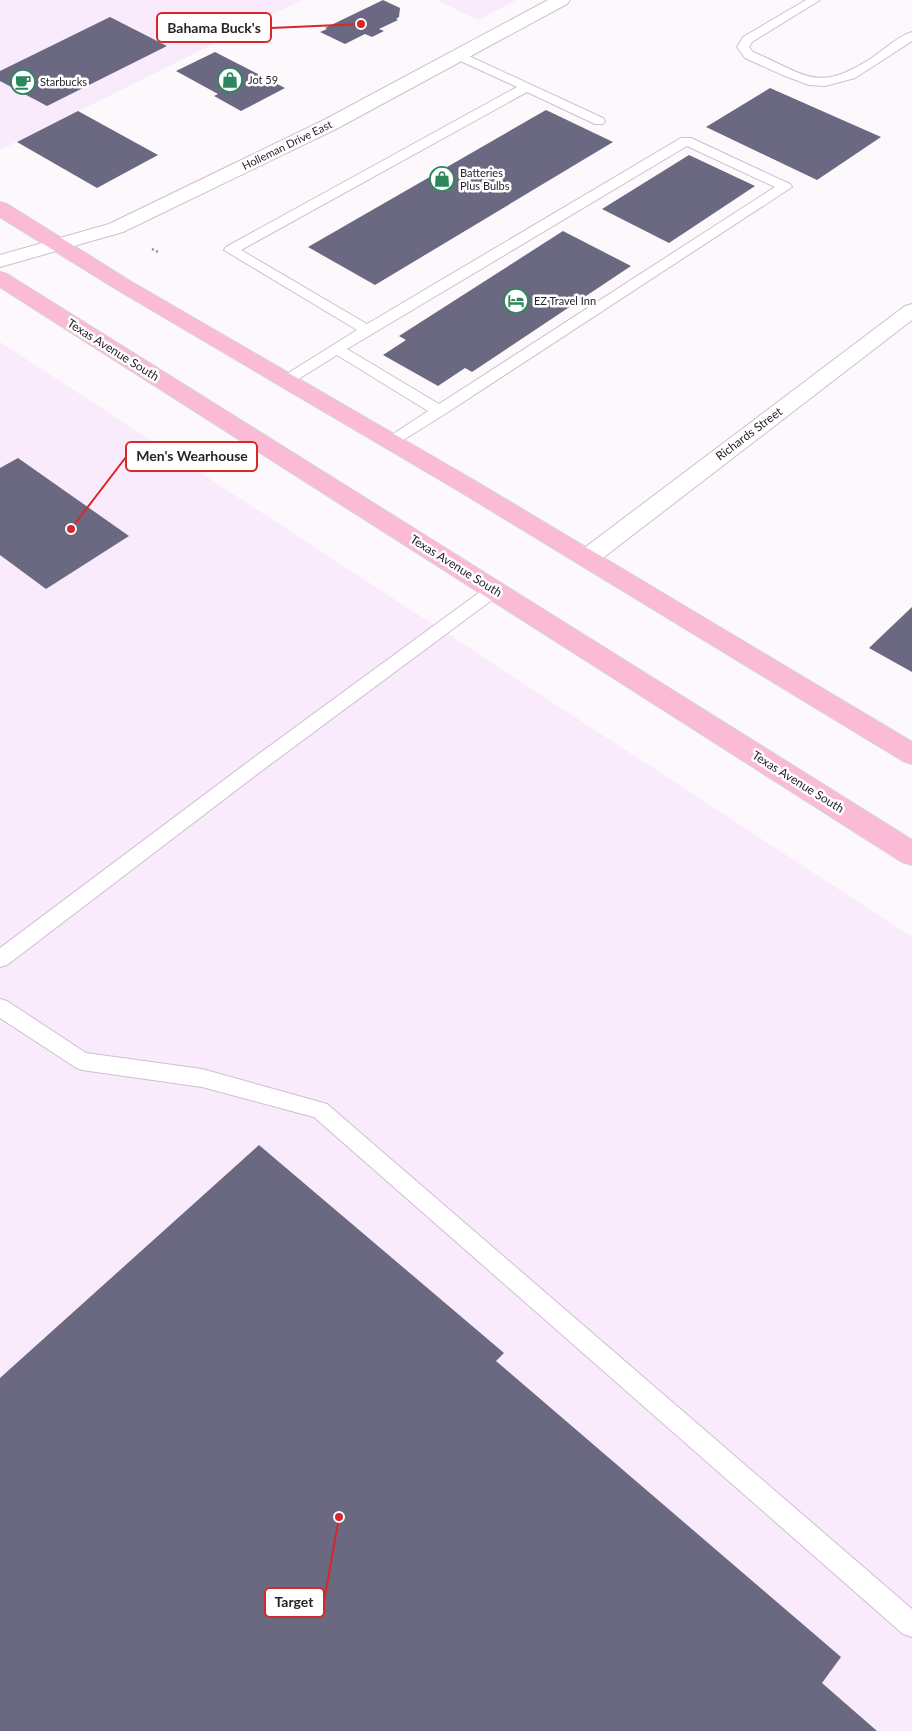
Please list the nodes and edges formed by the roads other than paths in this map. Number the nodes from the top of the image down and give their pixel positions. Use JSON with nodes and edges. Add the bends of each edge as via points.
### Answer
{"nodes":[{"id":1,"x":561,"y":0,"type":"edge"},
{"id":2,"x":814,"y":0,"type":"edge"},
{"id":3,"x":912,"y":36,"type":"edge"},
{"id":4,"x":458,"y":56,"type":"junction"},
{"id":5,"x":527,"y":86,"type":"junction"},
{"id":6,"x":599,"y":121,"type":"dead end"},
{"id":7,"x":0,"y":208,"type":"edge"},
{"id":8,"x":61,"y":244,"type":"junction"},
{"id":9,"x":0,"y":261,"type":"edge"},
{"id":10,"x":0,"y":278,"type":"edge"},
{"id":11,"x":912,"y":310,"type":"edge"},
{"id":12,"x":367,"y":330,"type":"junction"},
{"id":13,"x":337,"y":349,"type":"junction"},
{"id":14,"x":287,"y":380,"type":"junction"},
{"id":15,"x":440,"y":411,"type":"junction"},
{"id":16,"x":392,"y":441,"type":"junction"},
{"id":17,"x":586,"y":558,"type":"junction"},
{"id":18,"x":494,"y":590,"type":"junction"},
{"id":19,"x":912,"y":754,"type":"edge"},
{"id":20,"x":912,"y":854,"type":"edge"},
{"id":21,"x":0,"y":959,"type":"edge"},
{"id":22,"x":0,"y":1007,"type":"edge"},
{"id":23,"x":912,"y":1625,"type":"edge"}],
"edges":[{"from":1,"to":4,"type":"street","name":"Holleman Drive East"},
{"from":2,"to":3,"type":"lane","via":[[747,40],[743,47],[749,54],[813,82],[834,82],[846,78]]},
{"from":4,"to":5,"type":"lane"},
{"from":4,"to":8,"type":"street","name":"Holleman Drive East","via":[[331,124],[116,228]]},
{"from":5,"to":6,"type":"lane"},
{"from":5,"to":12,"type":"lane","via":[[230,250]]},
{"from":7,"to":8,"type":"main road"},
{"from":8,"to":9,"type":"street","name":"Holleman Drive East"},
{"from":8,"to":14,"type":"main road"},
{"from":10,"to":18,"type":"main road","name":"Texas Avenue South"},
{"from":11,"to":17,"type":"street","name":"Richards Street"},
{"from":12,"to":13,"type":"lane"},
{"from":12,"to":15,"type":"lane","via":[[686,141],[785,187]]},
{"from":13,"to":14,"type":"lane"},
{"from":13,"to":15,"type":"lane"},
{"from":14,"to":16,"type":"main road"},
{"from":15,"to":16,"type":"lane"},
{"from":16,"to":17,"type":"main road"},
{"from":17,"to":19,"type":"main road"},
{"from":18,"to":20,"type":"main road","name":"Texas Avenue South"},
{"from":18,"to":21,"type":"lane","via":[[254,766]]},
{"from":22,"to":23,"type":"lane","via":[[82,1061],[202,1078],[320,1110]]}]}
